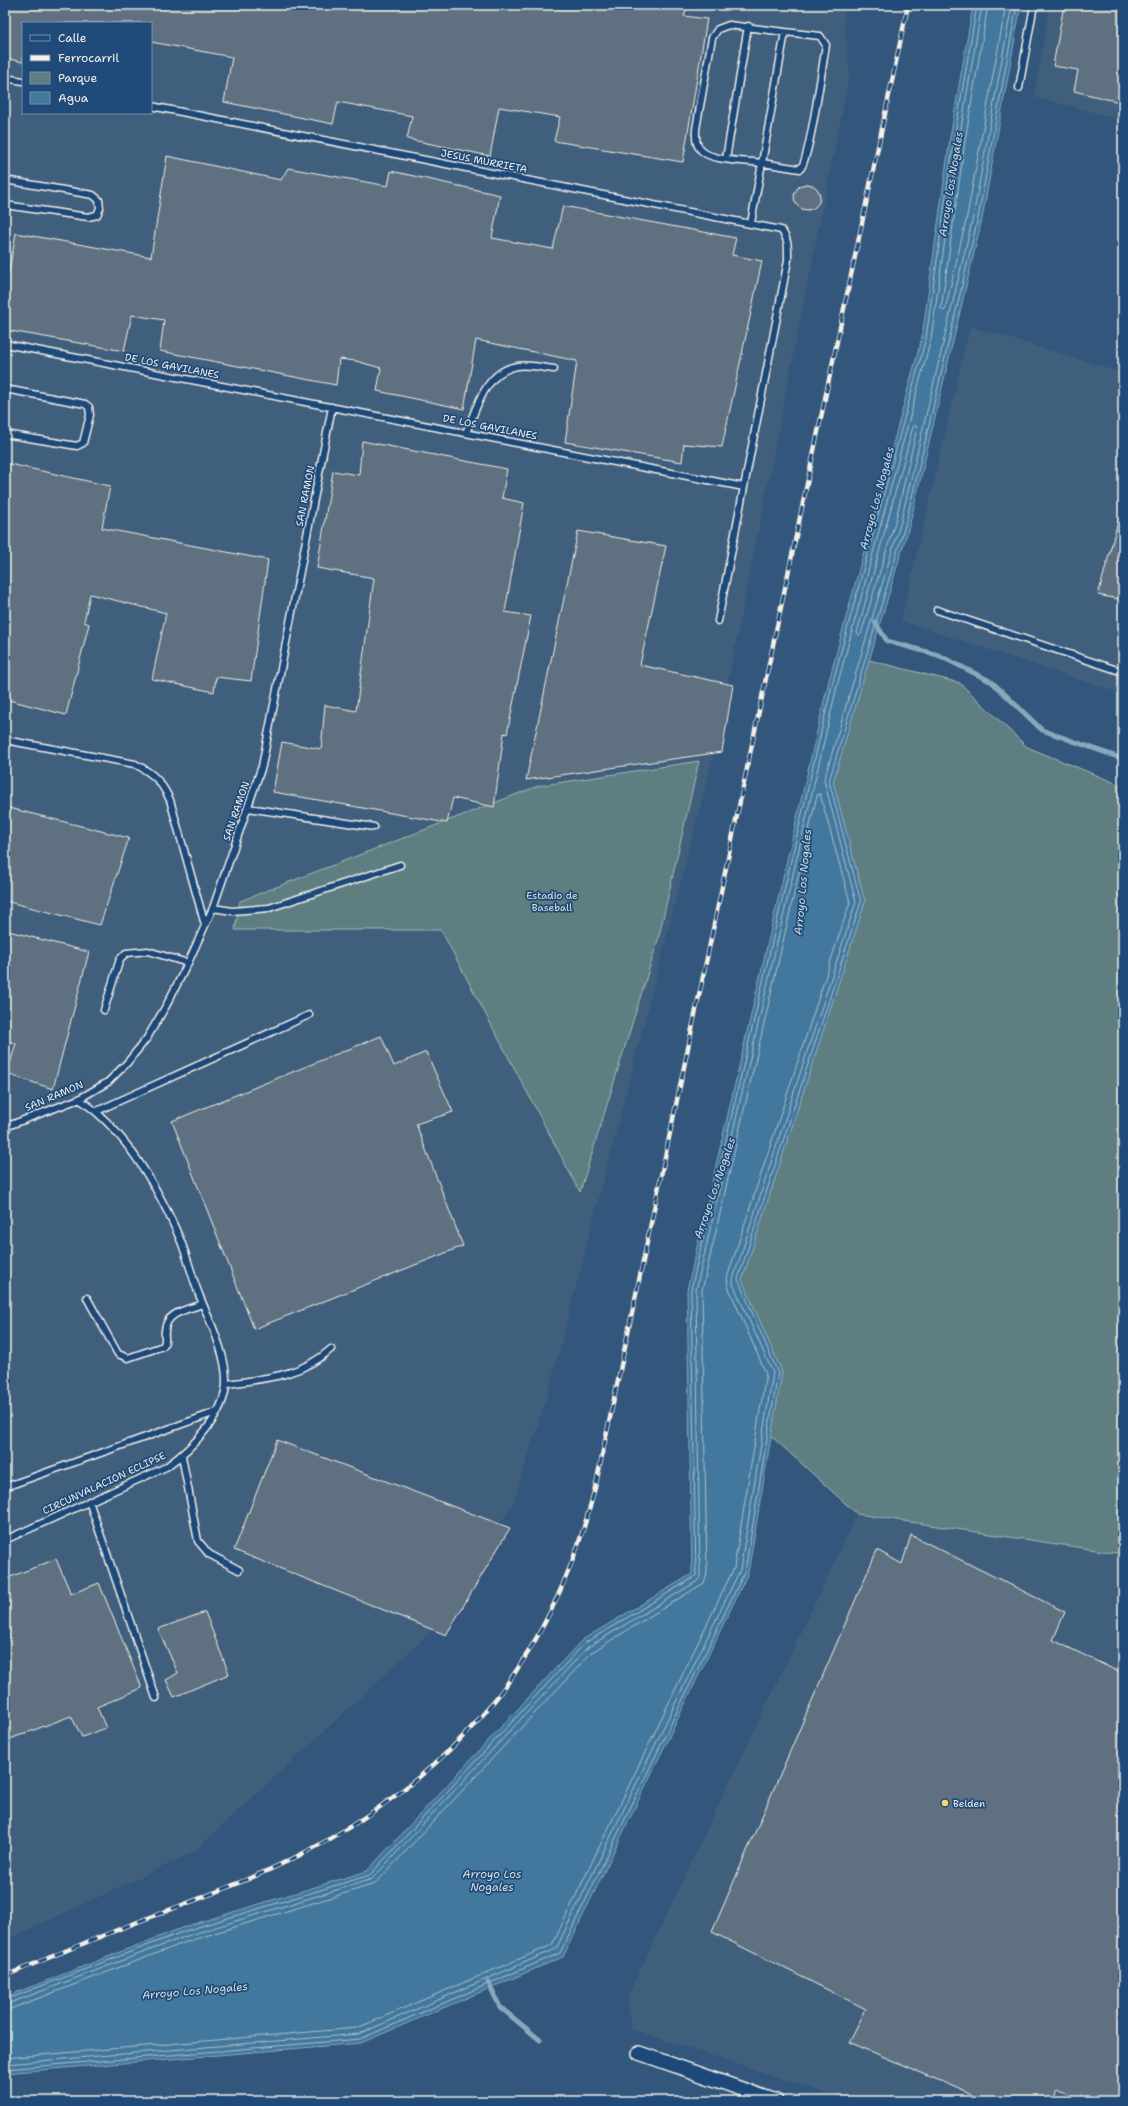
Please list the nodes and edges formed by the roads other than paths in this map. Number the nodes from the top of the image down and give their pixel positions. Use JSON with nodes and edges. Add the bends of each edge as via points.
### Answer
{"nodes":[{"id":1,"x":1034,"y":5,"type":"edge"},
{"id":2,"x":748,"y":26,"type":"junction"},
{"id":3,"x":784,"y":32,"type":"junction"},
{"id":4,"x":5,"y":78,"type":"edge"},
{"id":5,"x":22,"y":81,"type":"edge"},
{"id":6,"x":1018,"y":88,"type":"dead end"},
{"id":7,"x":152,"y":106,"type":"edge"},
{"id":8,"x":726,"y":159,"type":"junction"},
{"id":9,"x":762,"y":163,"type":"junction"},
{"id":10,"x":5,"y":180,"type":"edge"},
{"id":11,"x":5,"y":205,"type":"edge"},
{"id":12,"x":751,"y":223,"type":"junction"},
{"id":13,"x":5,"y":344,"type":"edge"},
{"id":14,"x":554,"y":369,"type":"dead end"},
{"id":15,"x":5,"y":390,"type":"edge"},
{"id":16,"x":332,"y":407,"type":"junction"},
{"id":17,"x":466,"y":433,"type":"junction"},
{"id":18,"x":5,"y":434,"type":"edge"},
{"id":19,"x":744,"y":487,"type":"junction"},
{"id":20,"x":937,"y":610,"type":"dead end"},
{"id":21,"x":718,"y":621,"type":"dead end"},
{"id":22,"x":1123,"y":672,"type":"edge"},
{"id":23,"x":5,"y":740,"type":"edge"},
{"id":24,"x":248,"y":808,"type":"junction"},
{"id":25,"x":374,"y":827,"type":"dead end"},
{"id":26,"x":400,"y":865,"type":"dead end"},
{"id":27,"x":213,"y":908,"type":"junction"},
{"id":28,"x":206,"y":925,"type":"junction"},
{"id":29,"x":188,"y":963,"type":"junction"},
{"id":30,"x":104,"y":1010,"type":"dead end"},
{"id":31,"x":309,"y":1016,"type":"dead end"},
{"id":32,"x":79,"y":1099,"type":"junction"},
{"id":33,"x":97,"y":1111,"type":"junction"},
{"id":34,"x":5,"y":1127,"type":"edge"},
{"id":35,"x":87,"y":1298,"type":"dead end"},
{"id":36,"x":203,"y":1304,"type":"junction"},
{"id":37,"x":331,"y":1349,"type":"dead end"},
{"id":38,"x":226,"y":1384,"type":"junction"},
{"id":39,"x":216,"y":1412,"type":"junction"},
{"id":40,"x":182,"y":1456,"type":"junction"},
{"id":41,"x":5,"y":1488,"type":"edge"},
{"id":42,"x":89,"y":1501,"type":"junction"},
{"id":43,"x":5,"y":1540,"type":"edge"},
{"id":44,"x":239,"y":1570,"type":"dead end"},
{"id":45,"x":156,"y":1698,"type":"dead end"},
{"id":46,"x":639,"y":2053,"type":"dead end"},
{"id":47,"x":776,"y":2101,"type":"edge"}],
"edges":[{"from":1,"to":6,"type":"lane"},
{"from":2,"to":3,"type":"lane"},
{"from":2,"to":8,"type":"lane"},
{"from":2,"to":8,"type":"lane","via":[[724,26],[718,29],[712,38],[696,129],[700,150],[709,156]]},
{"from":3,"to":9,"type":"lane"},
{"from":3,"to":9,"type":"lane","via":[[820,36],[826,45],[804,164],[800,169]]},
{"from":4,"to":5,"type":"lane"},
{"from":7,"to":12,"type":"lane","name":"JESUS MURRIETA"},
{"from":8,"to":9,"type":"lane"},
{"from":9,"to":12,"type":"lane"},
{"from":10,"to":11,"type":"lane","via":[[93,195],[99,200],[100,208],[97,215],[88,217]]},
{"from":12,"to":19,"type":"lane","name":"JESUS MURRIETA","via":[[781,230],[786,236],[788,260]]},
{"from":13,"to":16,"type":"lane","name":"DE LOS GAVILANES"},
{"from":14,"to":17,"type":"lane","via":[[518,366],[504,370],[484,392]]},
{"from":15,"to":18,"type":"lane","via":[[85,404],[90,415],[83,443],[77,446]]},
{"from":16,"to":17,"type":"lane","name":"DE LOS GAVILANES"},
{"from":16,"to":24,"type":"lane","name":"SAN RAMON","via":[[262,766]]},
{"from":17,"to":19,"type":"lane","name":"DE LOS GAVILANES"},
{"from":19,"to":21,"type":"lane"},
{"from":20,"to":22,"type":"lane"},
{"from":23,"to":28,"type":"lane","via":[[135,764],[151,772],[163,785],[170,800]]},
{"from":24,"to":25,"type":"lane"},
{"from":24,"to":27,"type":"lane","name":"SAN RAMON"},
{"from":26,"to":27,"type":"lane","via":[[268,908],[232,911]]},
{"from":27,"to":28,"type":"lane","name":"SAN RAMON"},
{"from":28,"to":29,"type":"lane","name":"SAN RAMON"},
{"from":29,"to":30,"type":"lane","via":[[148,951],[126,953],[120,959]]},
{"from":29,"to":32,"type":"lane","name":"SAN RAMON","via":[[147,1038],[127,1064],[108,1082]]},
{"from":31,"to":33,"type":"lane"},
{"from":32,"to":33,"type":"lane","name":"CIRCUNVALACION ECLIPSE"},
{"from":32,"to":34,"type":"lane","name":"SAN RAMON"},
{"from":33,"to":36,"type":"lane","name":"CIRCUNVALACION ECLIPSE","via":[[116,1132],[153,1184],[180,1240]]},
{"from":35,"to":36,"type":"lane","via":[[118,1354],[128,1358],[164,1345],[164,1329],[170,1318],[176,1313]]},
{"from":36,"to":38,"type":"lane","name":"CIRCUNVALACION ECLIPSE","via":[[214,1328]]},
{"from":37,"to":38,"type":"lane","via":[[318,1361],[302,1369]]},
{"from":38,"to":39,"type":"lane","name":"CIRCUNVALACION ECLIPSE"},
{"from":39,"to":40,"type":"lane","name":"CIRCUNVALACION ECLIPSE","via":[[208,1428]]},
{"from":39,"to":41,"type":"lane"},
{"from":40,"to":42,"type":"lane","name":"CIRCUNVALACION ECLIPSE","via":[[166,1467]]},
{"from":40,"to":44,"type":"lane","via":[[198,1541],[209,1554]]},
{"from":42,"to":43,"type":"lane","name":"CIRCUNVALACION ECLIPSE"},
{"from":42,"to":45,"type":"lane"},
{"from":46,"to":47,"type":"street"}]}
